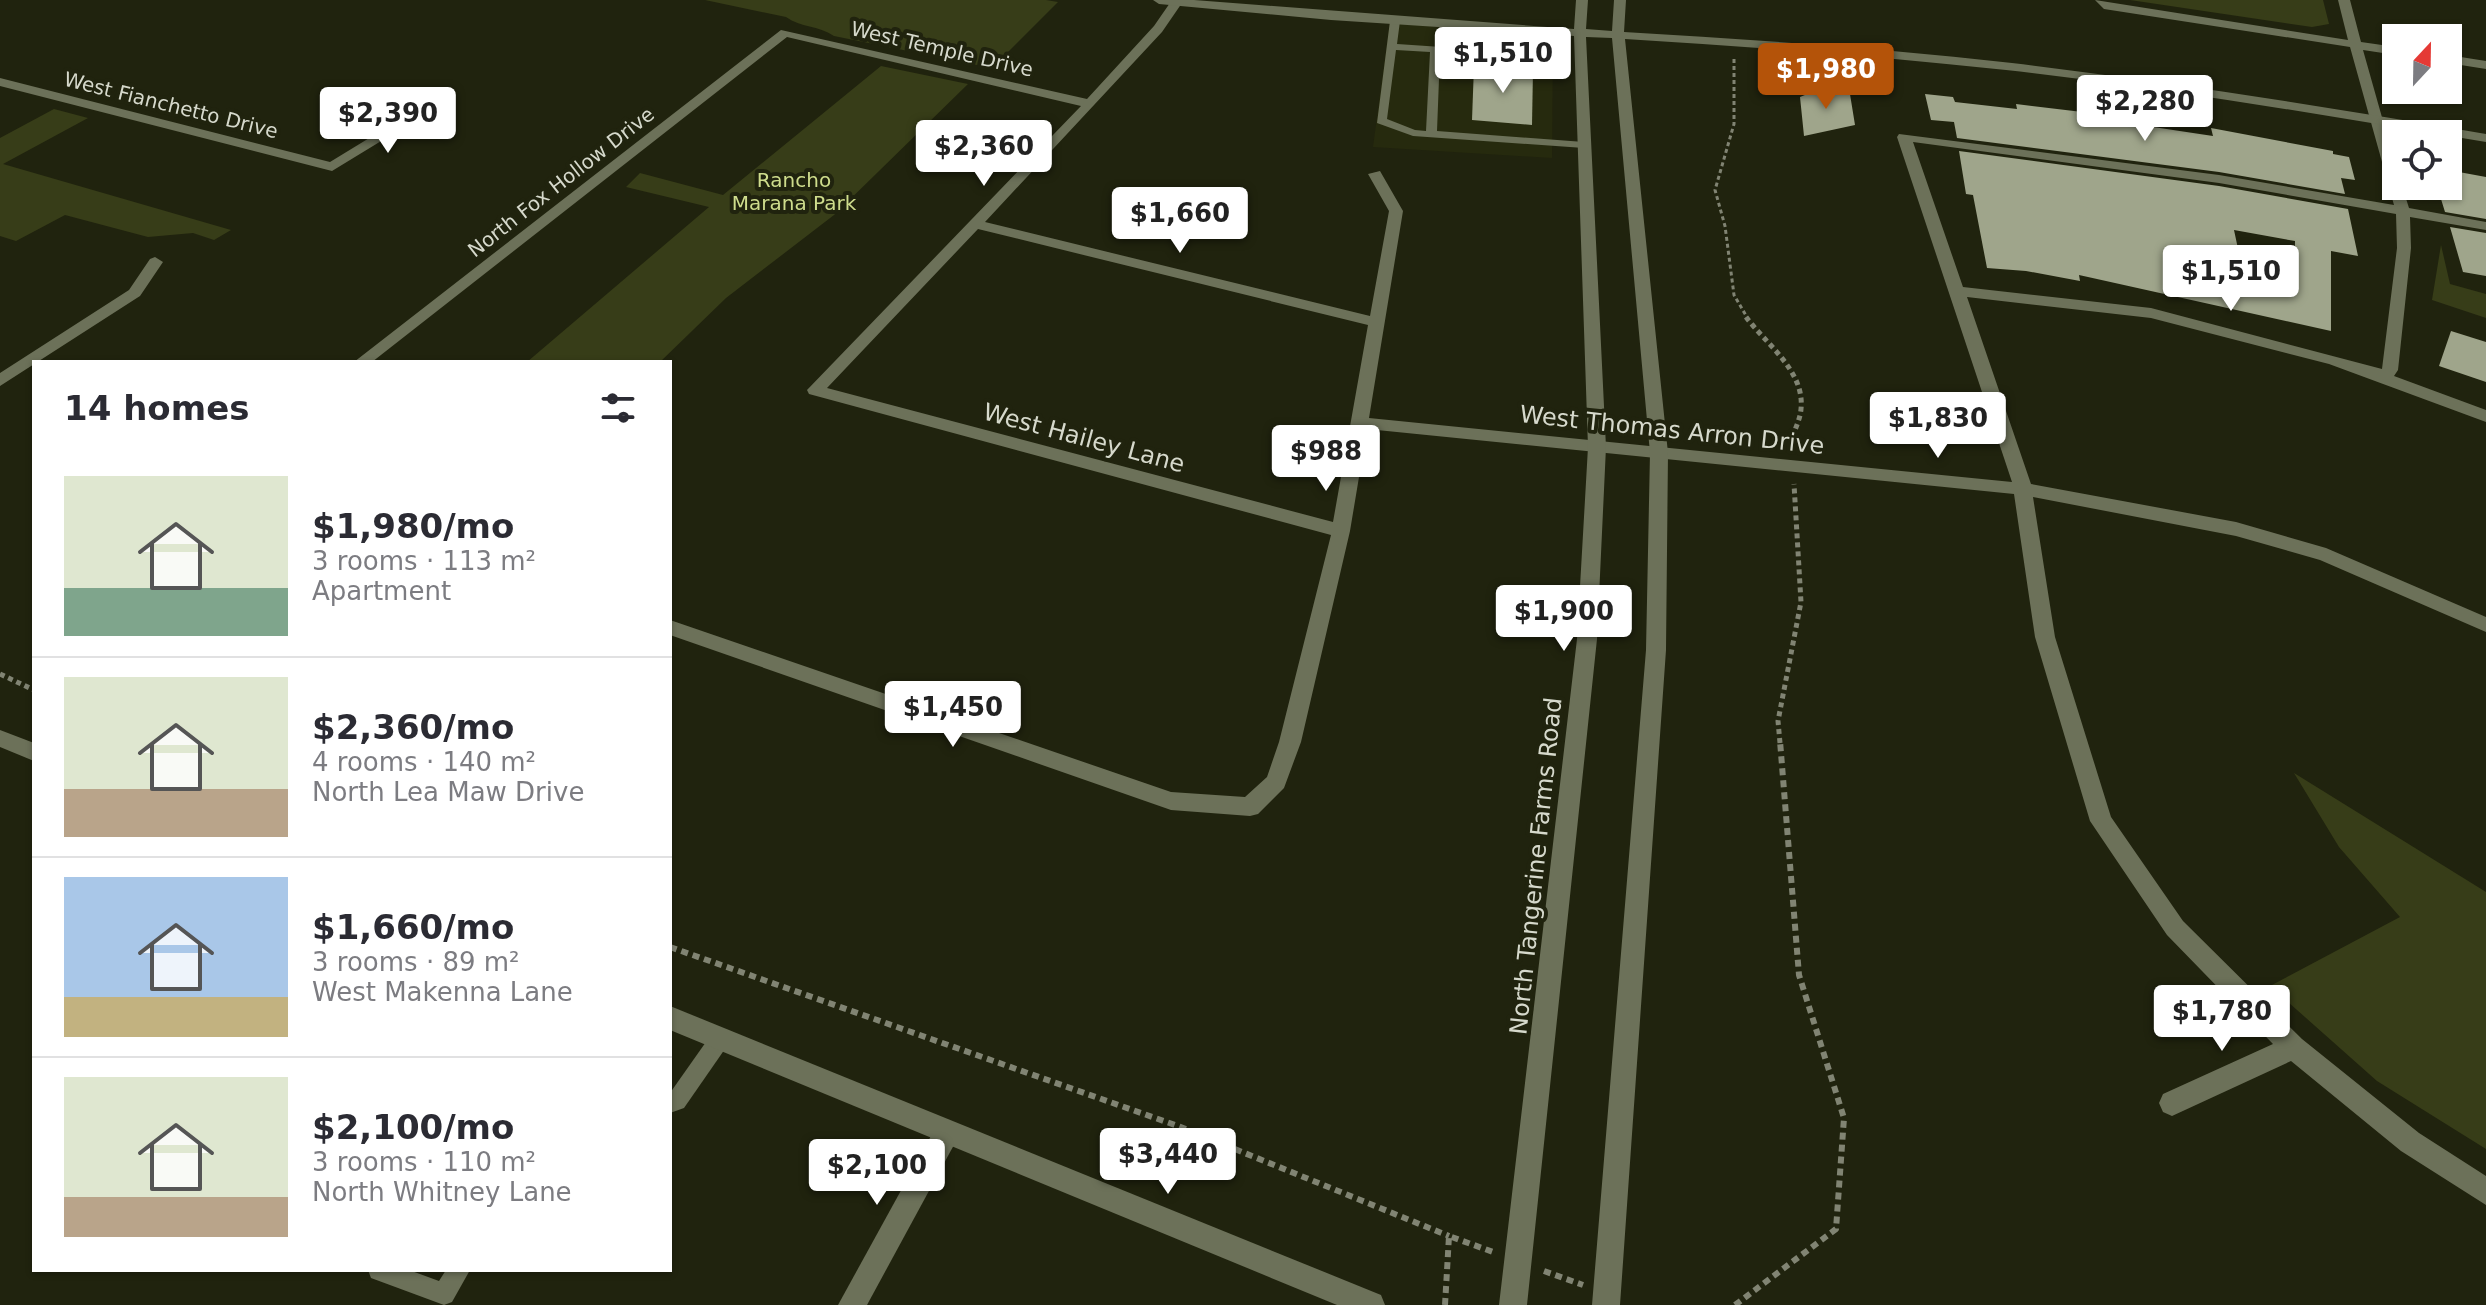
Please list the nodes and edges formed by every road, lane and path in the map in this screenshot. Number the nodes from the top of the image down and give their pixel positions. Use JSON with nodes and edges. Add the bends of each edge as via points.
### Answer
{"nodes":[{"id":1,"x":1582,"y":0,"type":"edge"},
{"id":2,"x":1620,"y":0,"type":"edge"},
{"id":3,"x":2344,"y":0,"type":"edge"},
{"id":4,"x":1171,"y":1,"type":"edge"},
{"id":5,"x":2103,"y":2,"type":"edge"},
{"id":6,"x":1395,"y":21,"type":"junction"},
{"id":7,"x":785,"y":33,"type":"joint"},
{"id":8,"x":1580,"y":33,"type":"junction"},
{"id":9,"x":1618,"y":36,"type":"junction"},
{"id":10,"x":1731,"y":42,"type":"junction"},
{"id":11,"x":2358,"y":45,"type":"junction"},
{"id":12,"x":1391,"y":47,"type":"junction"},
{"id":13,"x":2382,"y":49,"type":"edge"},
{"id":14,"x":1435,"y":50,"type":"junction"},
{"id":15,"x":1516,"y":55,"type":"dead end"},
{"id":16,"x":2462,"y":61,"type":"edge"},
{"id":17,"x":2486,"y":65,"type":"edge"},
{"id":18,"x":0,"y":82,"type":"edge"},
{"id":19,"x":1090,"y":104,"type":"junction"},
{"id":20,"x":425,"y":110,"type":"dead end"},
{"id":21,"x":2374,"y":119,"type":"junction"},
{"id":22,"x":1431,"y":134,"type":"junction"},
{"id":23,"x":2486,"y":138,"type":"edge"},
{"id":24,"x":1584,"y":145,"type":"junction"},
{"id":25,"x":1375,"y":174,"type":"dead end"},
{"id":26,"x":2403,"y":212,"type":"junction"},
{"id":27,"x":976,"y":224,"type":"junction"},
{"id":28,"x":2486,"y":226,"type":"edge"},
{"id":29,"x":155,"y":262,"type":"dead end"},
{"id":30,"x":1957,"y":291,"type":"junction"},
{"id":31,"x":1376,"y":322,"type":"junction"},
{"id":32,"x":32,"y":360,"type":"edge"},
{"id":33,"x":32,"y":360,"type":"edge"},
{"id":34,"x":365,"y":360,"type":"edge"},
{"id":35,"x":2383,"y":378,"type":"junction"},
{"id":36,"x":0,"y":381,"type":"edge"},
{"id":37,"x":2486,"y":416,"type":"edge"},
{"id":38,"x":1359,"y":423,"type":"junction"},
{"id":39,"x":1597,"y":447,"type":"junction"},
{"id":40,"x":1659,"y":453,"type":"junction"},
{"id":41,"x":1792,"y":466,"type":"junction"},
{"id":42,"x":2023,"y":489,"type":"junction"},
{"id":43,"x":1341,"y":531,"type":"junction"},
{"id":44,"x":2486,"y":625,"type":"edge"},
{"id":45,"x":672,"y":628,"type":"edge"},
{"id":46,"x":0,"y":674,"type":"edge"},
{"id":47,"x":32,"y":689,"type":"edge"},
{"id":48,"x":0,"y":738,"type":"edge"},
{"id":49,"x":32,"y":751,"type":"edge"},
{"id":50,"x":672,"y":948,"type":"edge"},
{"id":51,"x":672,"y":1019,"type":"edge"},
{"id":52,"x":720,"y":1039,"type":"junction"},
{"id":53,"x":2293,"y":1047,"type":"junction"},
{"id":54,"x":674,"y":1102,"type":"edge"},
{"id":55,"x":2172,"y":1103,"type":"dead end"},
{"id":56,"x":946,"y":1134,"type":"junction"},
{"id":57,"x":2486,"y":1192,"type":"edge"},
{"id":58,"x":1449,"y":1236,"type":"dead end"},
{"id":59,"x":384,"y":1272,"type":"edge"},
{"id":60,"x":458,"y":1272,"type":"edge"},
{"id":61,"x":852,"y":1305,"type":"edge"},
{"id":62,"x":1371,"y":1305,"type":"edge"},
{"id":63,"x":1513,"y":1305,"type":"edge"},
{"id":64,"x":1606,"y":1305,"type":"edge"},
{"id":65,"x":1735,"y":1305,"type":"edge"}],
"edges":[{"from":1,"to":8,"type":"street","name":"North Tangerine Farms Road"},
{"from":2,"to":9,"type":"street"},
{"from":3,"to":11,"type":"street"},
{"from":4,"to":6,"type":"street"},
{"from":4,"to":19,"type":"street","via":[[1158,29]]},
{"from":5,"to":11,"type":"street"},
{"from":6,"to":8,"type":"street"},
{"from":6,"to":12,"type":"lane"},
{"from":7,"to":19,"type":"street","name":"West Temple Drive"},
{"from":7,"to":34,"type":"street","name":"North Fox Hollow Drive"},
{"from":8,"to":9,"type":"street"},
{"from":8,"to":24,"type":"street","name":"North Tangerine Farms Road"},
{"from":9,"to":10,"type":"street"},
{"from":9,"to":40,"type":"street"},
{"from":10,"to":21,"type":"street","via":[[2053,71]]},
{"from":10,"to":41,"type":"path","via":[[1734,121],[1715,193],[1725,221],[1734,303],[1792,373],[1800,393],[1802,414],[1791,439]]},
{"from":11,"to":13,"type":"street"},
{"from":11,"to":21,"type":"street"},
{"from":12,"to":14,"type":"lane"},
{"from":12,"to":22,"type":"lane","via":[[1381,121]]},
{"from":14,"to":15,"type":"lane"},
{"from":14,"to":22,"type":"lane"},
{"from":16,"to":17,"type":"street"},
{"from":18,"to":20,"type":"street","name":"West Fianchetto Drive","via":[[332,167]]},
{"from":19,"to":27,"type":"street"},
{"from":21,"to":23,"type":"street"},
{"from":21,"to":26,"type":"street"},
{"from":22,"to":24,"type":"lane"},
{"from":24,"to":39,"type":"street","name":"North Tangerine Farms Road"},
{"from":25,"to":31,"type":"street","via":[[1396,211]]},
{"from":26,"to":28,"type":"street"},
{"from":26,"to":30,"type":"street","via":[[2219,179],[1904,137]]},
{"from":26,"to":35,"type":"street","via":[[2390,370]]},
{"from":27,"to":31,"type":"street"},
{"from":27,"to":43,"type":"street","name":"West Hailey Lane","via":[[815,390]]},
{"from":29,"to":33,"type":"street","via":[[135,293]]},
{"from":30,"to":35,"type":"street","via":[[2151,313],[2335,360]]},
{"from":30,"to":42,"type":"street"},
{"from":31,"to":38,"type":"street"},
{"from":32,"to":36,"type":"street"},
{"from":35,"to":37,"type":"street"},
{"from":38,"to":39,"type":"street","name":"West Thomas Arron Drive"},
{"from":38,"to":43,"type":"street"},
{"from":39,"to":40,"type":"street","name":"West Thomas Arron Drive"},
{"from":39,"to":63,"type":"street","name":"North Tangerine Farms Road","via":[[1587,639]]},
{"from":40,"to":41,"type":"street","name":"West Thomas Arron Drive"},
{"from":40,"to":64,"type":"street","via":[[1656,650]]},
{"from":41,"to":42,"type":"street","name":"West Thomas Arron Drive"},
{"from":41,"to":65,"type":"path","via":[[1801,602],[1778,721],[1799,975],[1844,1118],[1836,1229]]},
{"from":42,"to":44,"type":"street","name":"West Thomas Arron Drive","via":[[2236,529],[2326,555]]},
{"from":42,"to":53,"type":"street","via":[[2045,637],[2101,821],[2175,928]]},
{"from":43,"to":45,"type":"street","via":[[1290,742],[1276,782],[1250,807],[1171,801]]},
{"from":46,"to":47,"type":"path"},
{"from":48,"to":49,"type":"street"},
{"from":50,"to":58,"type":"path","via":[[1178,1126]]},
{"from":51,"to":52,"type":"street"},
{"from":52,"to":54,"type":"lane"},
{"from":52,"to":56,"type":"street"},
{"from":53,"to":55,"type":"street"},
{"from":53,"to":57,"type":"street","via":[[2410,1142]]},
{"from":56,"to":61,"type":"street"},
{"from":56,"to":62,"type":"street"},
{"from":59,"to":60,"type":"lane","via":[[444,1294]]}]}
